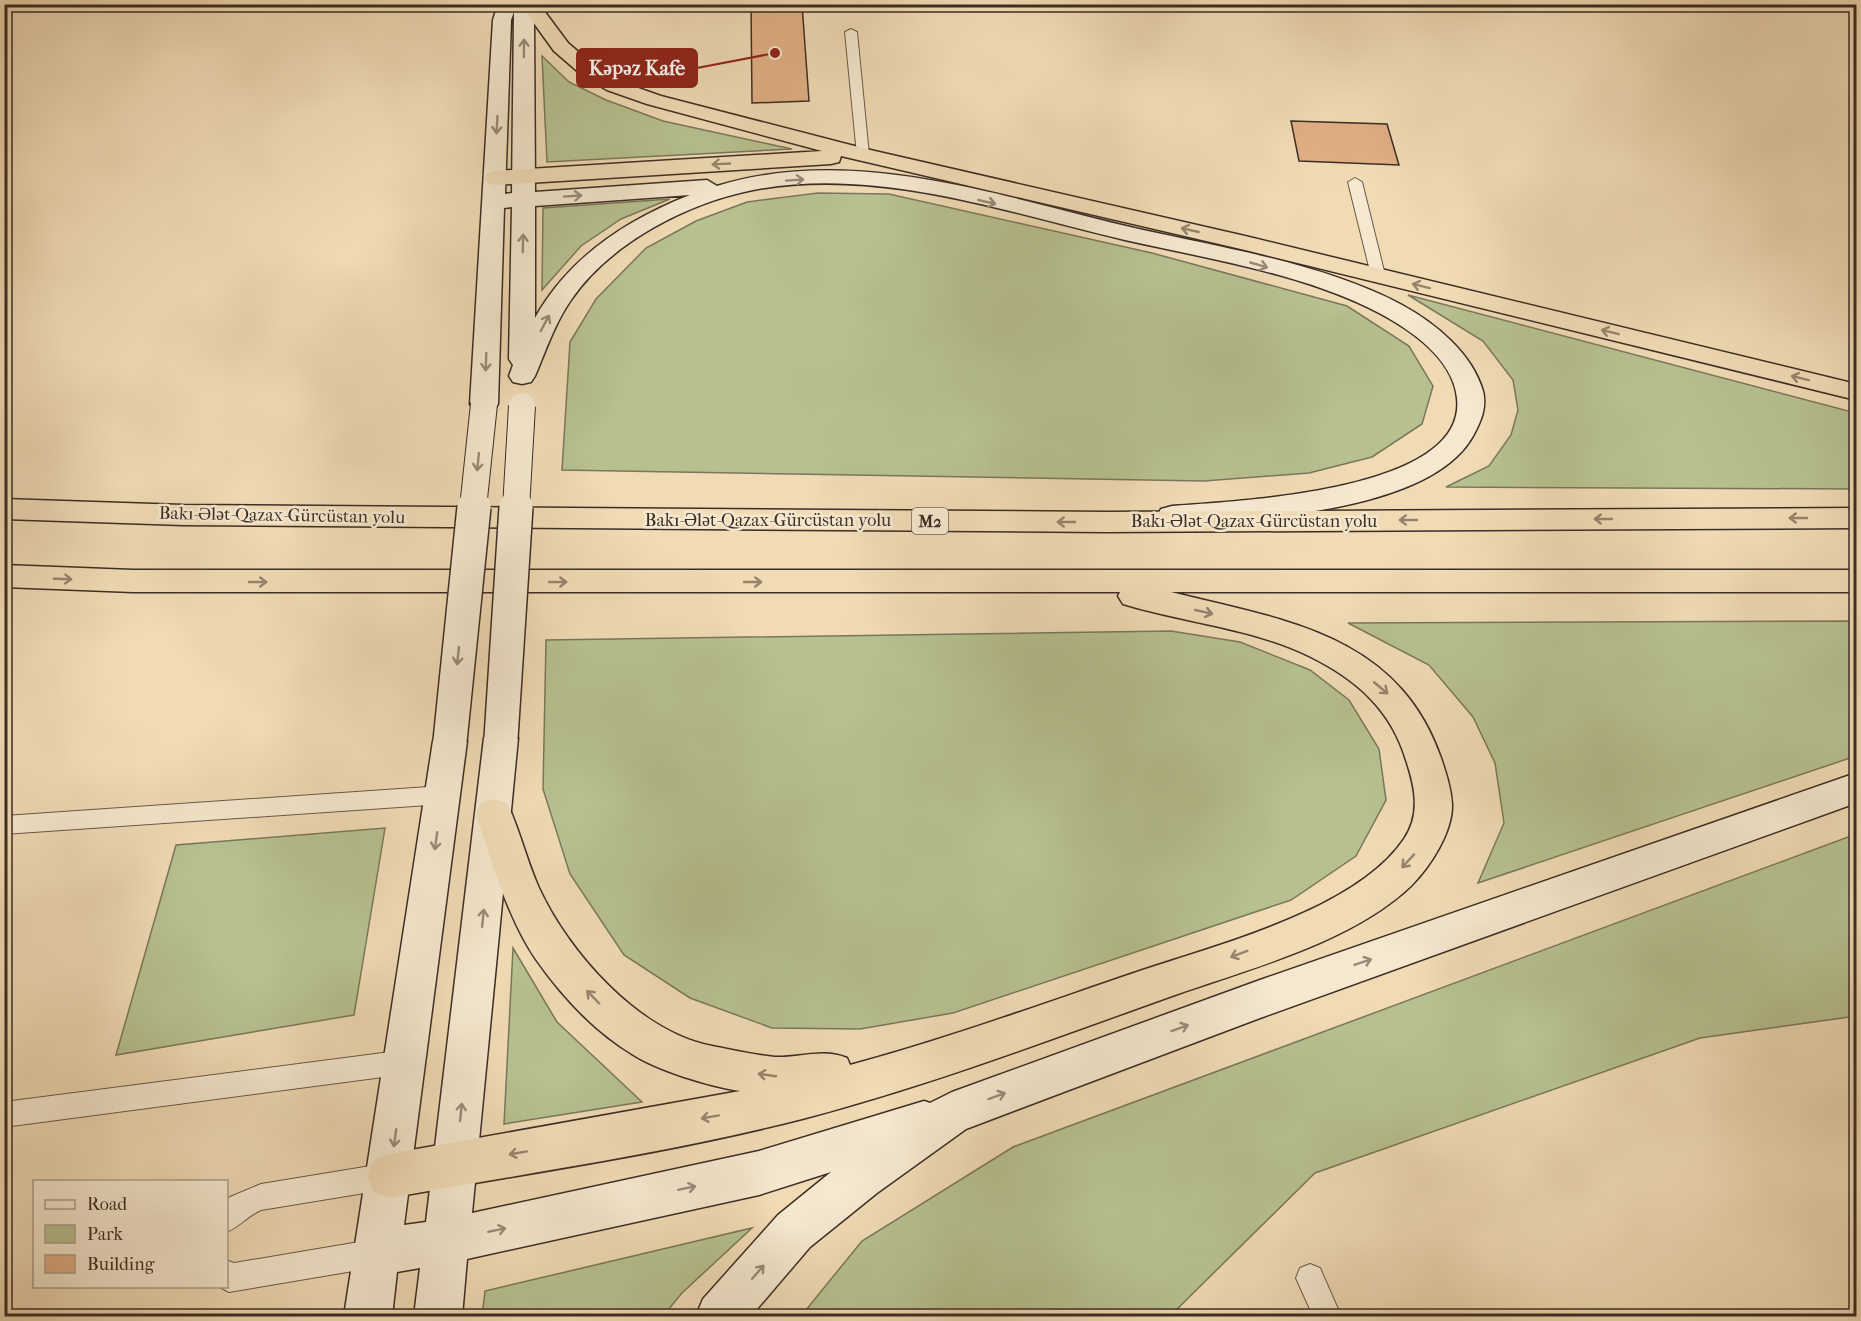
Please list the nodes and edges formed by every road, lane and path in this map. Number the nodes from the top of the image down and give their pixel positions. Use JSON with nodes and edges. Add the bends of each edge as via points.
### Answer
{"nodes":[{"id":1,"x":507,"y":4,"type":"edge"},
{"id":2,"x":521,"y":4,"type":"edge"},
{"id":3,"x":529,"y":4,"type":"edge"},
{"id":4,"x":851,"y":32,"type":"dead end"},
{"id":5,"x":863,"y":155,"type":"junction"},
{"id":6,"x":523,"y":176,"type":"junction"},
{"id":7,"x":495,"y":178,"type":"junction"},
{"id":8,"x":1355,"y":182,"type":"dead end"},
{"id":9,"x":755,"y":183,"type":"junction"},
{"id":10,"x":524,"y":199,"type":"junction"},
{"id":11,"x":493,"y":201,"type":"junction"},
{"id":12,"x":1378,"y":275,"type":"junction"},
{"id":13,"x":522,"y":391,"type":"junction"},
{"id":14,"x":1857,"y":392,"type":"edge"},
{"id":15,"x":4,"y":509,"type":"edge"},
{"id":16,"x":1857,"y":518,"type":"edge"},
{"id":17,"x":1107,"y":522,"type":"junction"},
{"id":18,"x":4,"y":576,"type":"edge"},
{"id":19,"x":1857,"y":581,"type":"edge"},
{"id":20,"x":1022,"y":583,"type":"junction"},
{"id":21,"x":1857,"y":788,"type":"edge"},
{"id":22,"x":443,"y":795,"type":"junction"},
{"id":23,"x":494,"y":814,"type":"junction"},
{"id":24,"x":4,"y":825,"type":"edge"},
{"id":25,"x":406,"y":1062,"type":"junction"},
{"id":26,"x":929,"y":1063,"type":"junction"},
{"id":27,"x":952,"y":1113,"type":"junction"},
{"id":28,"x":4,"y":1115,"type":"edge"},
{"id":29,"x":455,"y":1164,"type":"junction"},
{"id":30,"x":389,"y":1176,"type":"junction"},
{"id":31,"x":228,"y":1217,"type":"edge"},
{"id":32,"x":446,"y":1241,"type":"junction"},
{"id":33,"x":377,"y":1253,"type":"junction"},
{"id":34,"x":228,"y":1277,"type":"edge"},
{"id":35,"x":1310,"y":1278,"type":"dead end"},
{"id":36,"x":368,"y":1317,"type":"edge"},
{"id":37,"x":438,"y":1317,"type":"edge"},
{"id":38,"x":720,"y":1317,"type":"edge"},
{"id":39,"x":1327,"y":1317,"type":"edge"}],
"edges":[{"from":1,"to":7,"type":"main road","one_way":true,"via":[[502,20]]},
{"from":6,"to":2,"type":"main road","one_way":true,"via":[[525,18]]},
{"from":3,"to":5,"type":"highway","via":[[561,47],[614,86],[714,118]]},
{"from":4,"to":5,"type":"lane"},
{"from":5,"to":6,"type":"highway","one_way":true},
{"from":12,"to":5,"type":"highway","one_way":true},
{"from":6,"to":7,"type":"highway"},
{"from":6,"to":10,"type":"main road"},
{"from":7,"to":11,"type":"main road"},
{"from":8,"to":12,"type":"lane"},
{"from":10,"to":9,"type":"main road","one_way":true},
{"from":13,"to":9,"type":"main road","one_way":true,"via":[[544,322],[566,289],[597,257],[687,203]]},
{"from":9,"to":17,"type":"main road","one_way":true,"via":[[830,177],[900,182],[1230,257],[1382,304],[1431,336],[1463,371],[1472,401],[1465,430],[1446,454],[1413,474],[1356,494]]},
{"from":10,"to":11,"type":"main road"},
{"from":13,"to":10,"type":"main road","one_way":true},
{"from":11,"to":22,"type":"main road","one_way":true,"bridge":true,"via":[[484,404]]},
{"from":14,"to":12,"type":"highway","one_way":true},
{"from":13,"to":23,"type":"main road","bridge":true},
{"from":17,"to":15,"type":"highway","name":"Bakı-Ələt-Qazax-Gürcüstan yolu","number":"M2","one_way":true,"via":[[207,515]]},
{"from":16,"to":17,"type":"highway","name":"Bakı-Ələt-Qazax-Gürcüstan yolu","number":"M2","one_way":true},
{"from":18,"to":20,"type":"highway","one_way":true,"via":[[144,581]]},
{"from":19,"to":20,"type":"highway"},
{"from":20,"to":26,"type":"highway","one_way":true,"via":[[1143,597],[1238,620],[1299,639],[1349,663],[1386,691],[1410,723],[1424,756],[1434,809],[1416,852],[1391,879],[1341,914]]},
{"from":27,"to":21,"type":"main road","one_way":true,"via":[[1260,999]]},
{"from":22,"to":24,"type":"lane"},
{"from":22,"to":25,"type":"main road","one_way":true},
{"from":26,"to":23,"type":"highway","one_way":true,"via":[[776,1077],[709,1066],[647,1041],[594,999],[548,944],[521,891]]},
{"from":29,"to":23,"type":"main road","one_way":true},
{"from":25,"to":28,"type":"lane"},
{"from":25,"to":30,"type":"main road","one_way":true},
{"from":26,"to":29,"type":"highway","one_way":true,"via":[[747,1110]]},
{"from":32,"to":27,"type":"main road","one_way":true,"via":[[759,1173]]},
{"from":38,"to":27,"type":"main road","one_way":true,"via":[[794,1231],[861,1177]]},
{"from":29,"to":30,"type":"highway"},
{"from":29,"to":32,"type":"main road"},
{"from":30,"to":31,"type":"lane","via":[[261,1197],[239,1206]]},
{"from":30,"to":33,"type":"main road"},
{"from":32,"to":33,"type":"main road"},
{"from":32,"to":37,"type":"main road"},
{"from":33,"to":34,"type":"lane"},
{"from":33,"to":36,"type":"main road"},
{"from":35,"to":39,"type":"lane"}]}
